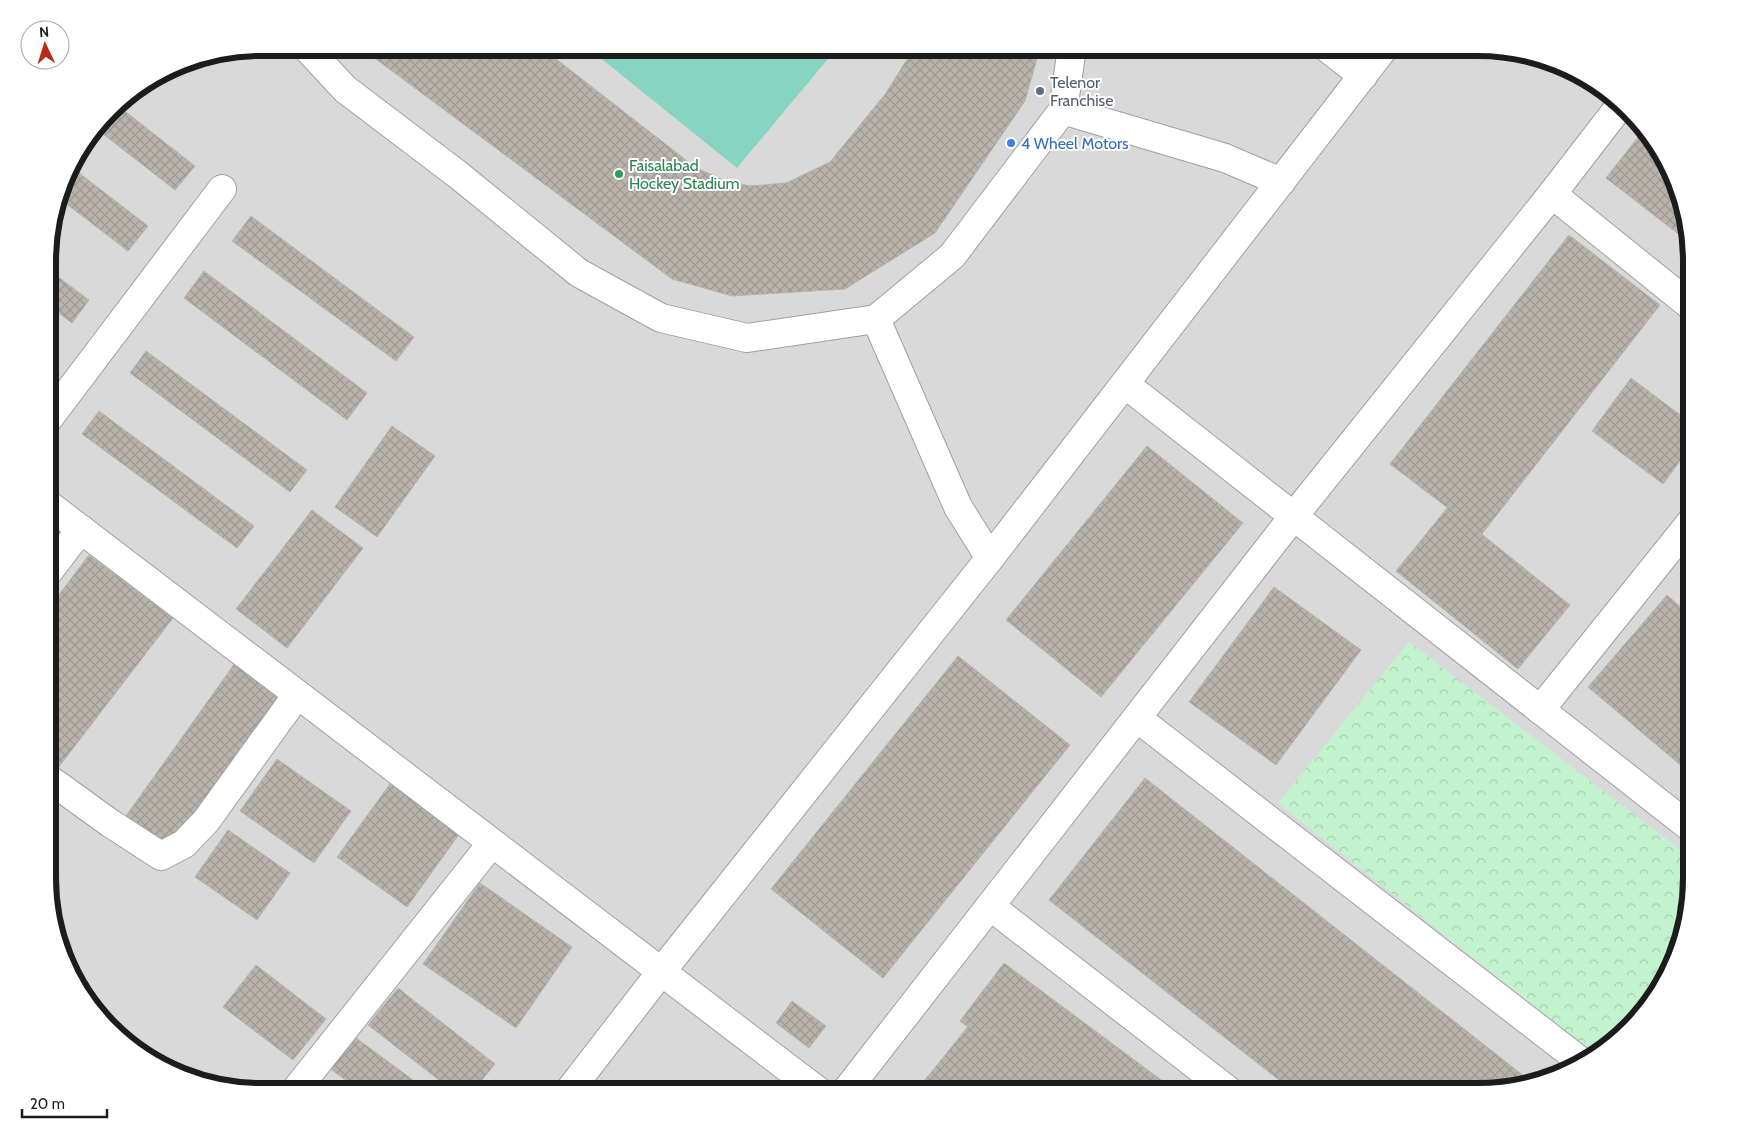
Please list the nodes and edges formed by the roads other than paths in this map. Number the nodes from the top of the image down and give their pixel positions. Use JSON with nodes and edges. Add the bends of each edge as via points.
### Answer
{"nodes":[{"id":1,"x":314,"y":56,"type":"edge"},
{"id":2,"x":1071,"y":56,"type":"edge"},
{"id":3,"x":1337,"y":56,"type":"edge"},
{"id":4,"x":1378,"y":56,"type":"edge"},
{"id":5,"x":1363,"y":76,"type":"junction"},
{"id":6,"x":1063,"y":110,"type":"junction"},
{"id":7,"x":1617,"y":110,"type":"edge"},
{"id":8,"x":1281,"y":182,"type":"junction"},
{"id":9,"x":222,"y":189,"type":"dead end"},
{"id":10,"x":1552,"y":194,"type":"junction"},
{"id":11,"x":1683,"y":300,"type":"edge"},
{"id":12,"x":876,"y":319,"type":"junction"},
{"id":13,"x":1125,"y":384,"type":"junction"},
{"id":14,"x":56,"y":409,"type":"edge"},
{"id":15,"x":56,"y":510,"type":"edge"},
{"id":16,"x":1293,"y":517,"type":"junction"},
{"id":17,"x":81,"y":529,"type":"junction"},
{"id":18,"x":1683,"y":532,"type":"edge"},
{"id":19,"x":990,"y":558,"type":"junction"},
{"id":20,"x":56,"y":562,"type":"edge"},
{"id":21,"x":297,"y":695,"type":"junction"},
{"id":22,"x":1540,"y":710,"type":"junction"},
{"id":23,"x":1137,"y":718,"type":"junction"},
{"id":24,"x":56,"y":784,"type":"edge"},
{"id":25,"x":1683,"y":822,"type":"edge"},
{"id":26,"x":492,"y":843,"type":"junction"},
{"id":27,"x":990,"y":906,"type":"junction"},
{"id":28,"x":661,"y":972,"type":"junction"},
{"id":29,"x":1576,"y":1057,"type":"edge"},
{"id":30,"x":302,"y":1083,"type":"edge"},
{"id":31,"x":575,"y":1083,"type":"edge"},
{"id":32,"x":807,"y":1083,"type":"edge"},
{"id":33,"x":852,"y":1083,"type":"edge"},
{"id":34,"x":1219,"y":1083,"type":"edge"}],
"edges":[{"from":1,"to":12,"type":"street","via":[[345,89],[579,273],[661,318],[747,338]]},
{"from":2,"to":6,"type":"street"},
{"from":3,"to":5,"type":"street"},
{"from":4,"to":5,"type":"street"},
{"from":5,"to":8,"type":"street"},
{"from":6,"to":8,"type":"street","via":[[1225,158]]},
{"from":6,"to":12,"type":"street","via":[[952,256]]},
{"from":7,"to":10,"type":"street"},
{"from":8,"to":13,"type":"street"},
{"from":9,"to":14,"type":"street"},
{"from":10,"to":11,"type":"street"},
{"from":10,"to":16,"type":"street"},
{"from":12,"to":19,"type":"street","via":[[958,506]]},
{"from":13,"to":16,"type":"street"},
{"from":13,"to":19,"type":"street"},
{"from":15,"to":17,"type":"street"},
{"from":16,"to":22,"type":"street"},
{"from":16,"to":23,"type":"street"},
{"from":17,"to":20,"type":"street"},
{"from":17,"to":21,"type":"street"},
{"from":18,"to":22,"type":"street"},
{"from":19,"to":28,"type":"street"},
{"from":21,"to":24,"type":"street","via":[[206,821],[184,844],[161,856]]},
{"from":21,"to":26,"type":"street"},
{"from":22,"to":25,"type":"street"},
{"from":23,"to":27,"type":"street"},
{"from":23,"to":29,"type":"street"},
{"from":26,"to":28,"type":"street"},
{"from":26,"to":30,"type":"street"},
{"from":27,"to":33,"type":"street"},
{"from":27,"to":34,"type":"street"},
{"from":28,"to":31,"type":"street"},
{"from":28,"to":32,"type":"street"}]}
